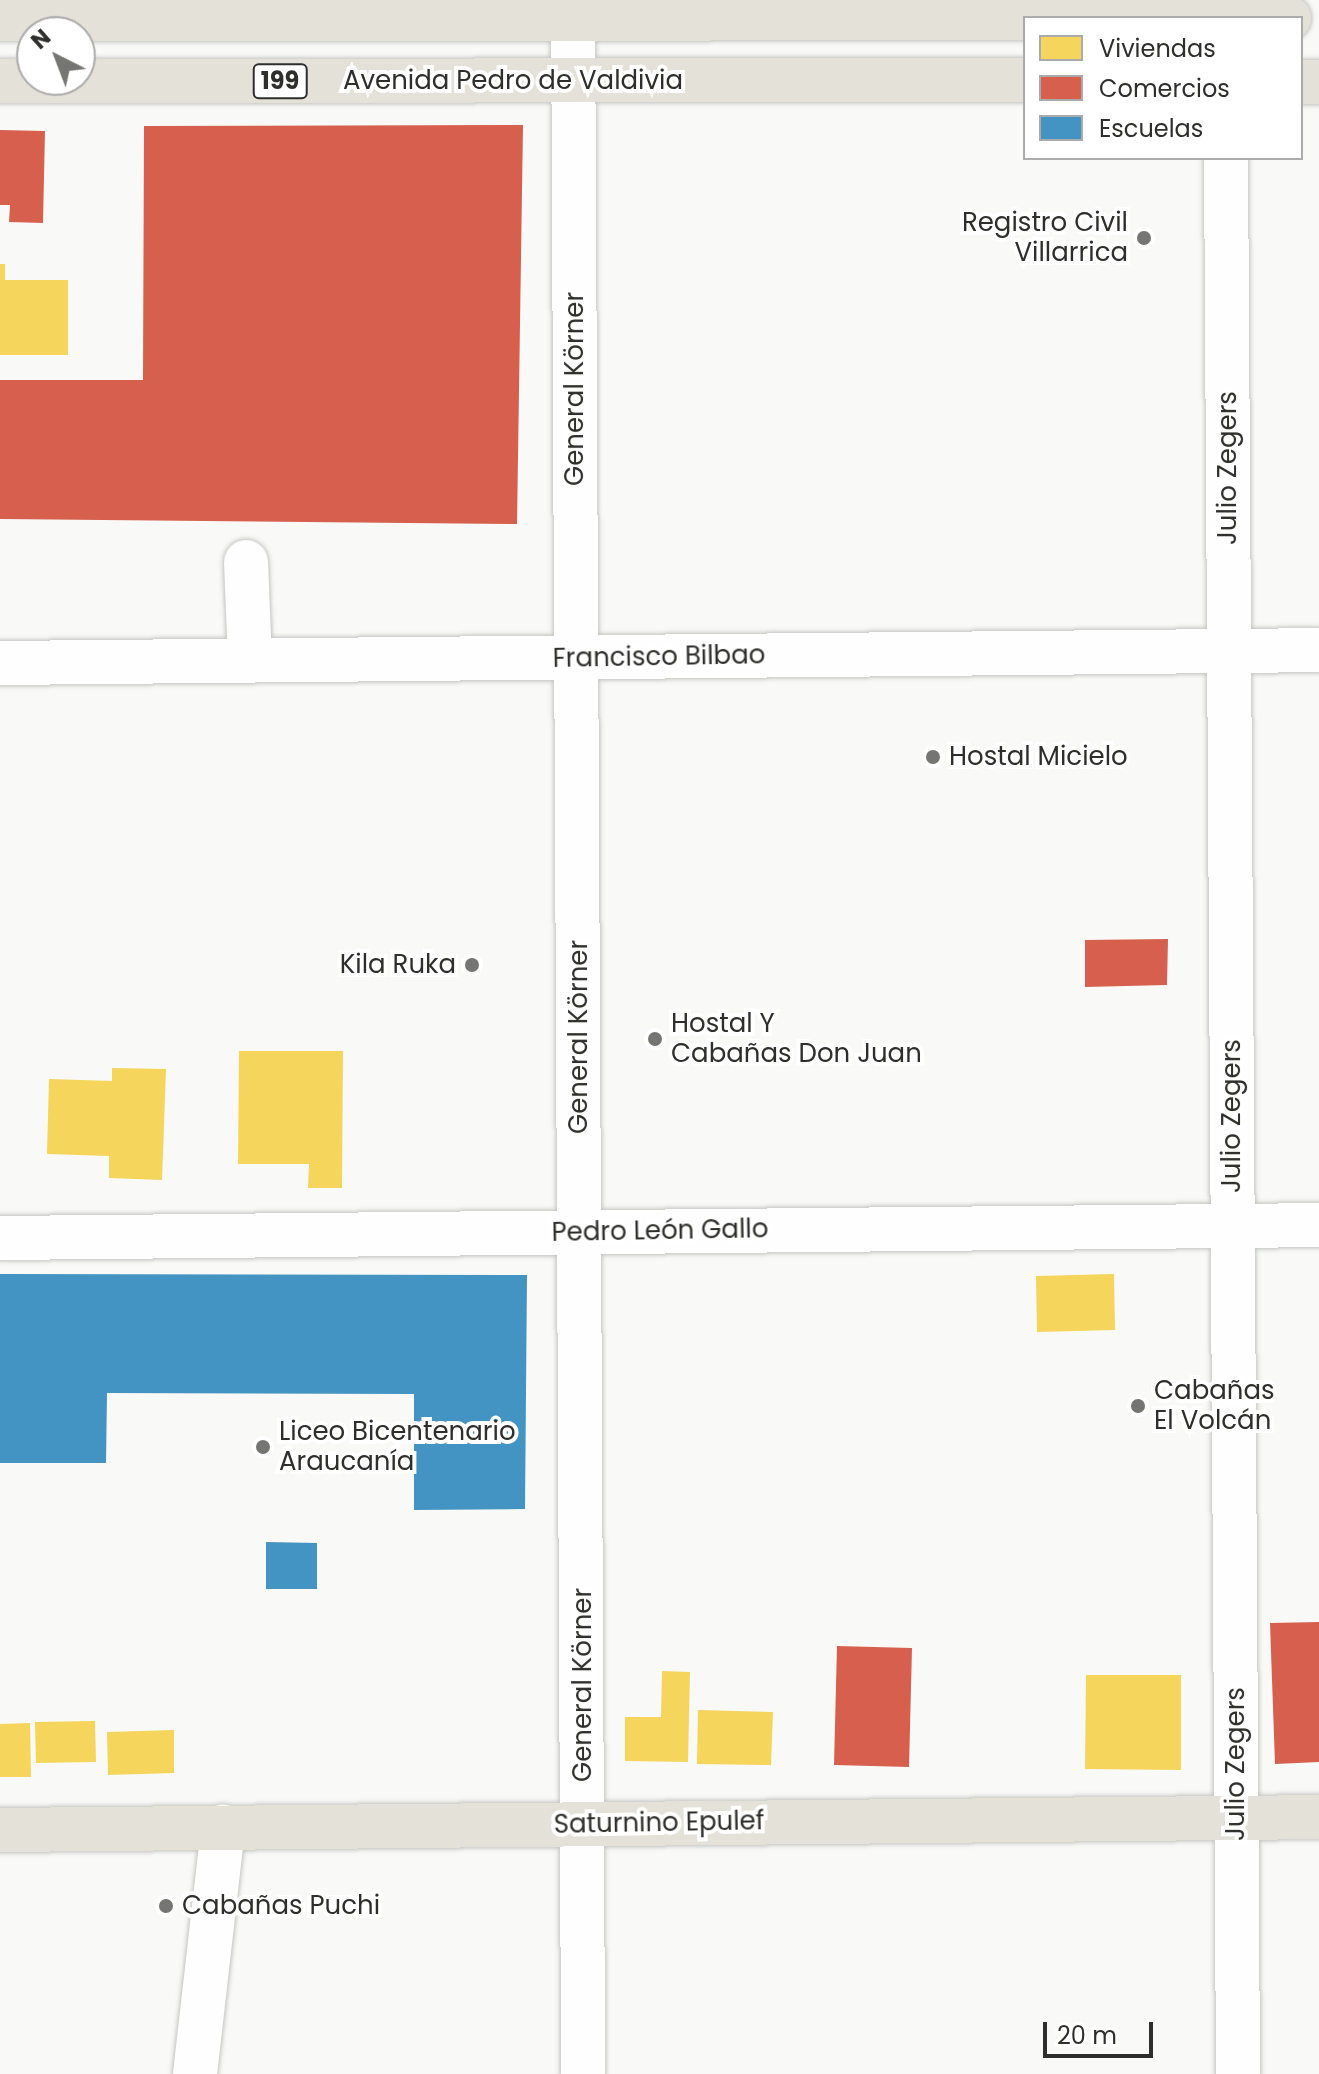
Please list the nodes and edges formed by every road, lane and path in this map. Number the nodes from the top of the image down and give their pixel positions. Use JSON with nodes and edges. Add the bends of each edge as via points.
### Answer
{"nodes":[{"id":1,"x":573,"y":8,"type":"edge"},
{"id":2,"x":1226,"y":11,"type":"edge"},
{"id":3,"x":1271,"y":16,"type":"edge"},
{"id":4,"x":0,"y":19,"type":"edge"},
{"id":5,"x":1023,"y":80,"type":"edge"},
{"id":6,"x":0,"y":81,"type":"edge"},
{"id":7,"x":573,"y":81,"type":"junction"},
{"id":8,"x":1226,"y":160,"type":"edge"},
{"id":9,"x":246,"y":562,"type":"dead end"},
{"id":10,"x":1319,"y":650,"type":"edge"},
{"id":11,"x":1229,"y":651,"type":"junction"},
{"id":12,"x":576,"y":657,"type":"junction"},
{"id":13,"x":250,"y":661,"type":"junction"},
{"id":14,"x":0,"y":663,"type":"edge"},
{"id":15,"x":1319,"y":1225,"type":"edge"},
{"id":16,"x":1233,"y":1226,"type":"junction"},
{"id":17,"x":580,"y":1232,"type":"junction"},
{"id":18,"x":0,"y":1238,"type":"edge"},
{"id":19,"x":1236,"y":1817,"type":"junction"},
{"id":20,"x":1319,"y":1817,"type":"edge"},
{"id":21,"x":584,"y":1824,"type":"junction"},
{"id":22,"x":223,"y":1827,"type":"junction"},
{"id":23,"x":0,"y":1830,"type":"edge"},
{"id":24,"x":195,"y":2074,"type":"edge"},
{"id":25,"x":583,"y":2074,"type":"edge"},
{"id":26,"x":1238,"y":2074,"type":"edge"}],
"edges":[{"from":1,"to":2,"type":"main road"},
{"from":1,"to":4,"type":"main road"},
{"from":1,"to":7,"type":"street","name":"General Körner"},
{"from":2,"to":3,"type":"main road"},
{"from":5,"to":7,"type":"main road","name":"Avenida Pedro de Valdivia","number":"199"},
{"from":6,"to":7,"type":"main road","name":"Avenida Pedro de Valdivia","number":"199"},
{"from":7,"to":12,"type":"street","name":"General Körner"},
{"from":8,"to":11,"type":"street","name":"Julio Zegers"},
{"from":9,"to":13,"type":"street"},
{"from":10,"to":11,"type":"street","name":"Francisco Bilbao"},
{"from":11,"to":12,"type":"street","name":"Francisco Bilbao"},
{"from":11,"to":16,"type":"street","name":"Julio Zegers"},
{"from":12,"to":13,"type":"street","name":"Francisco Bilbao"},
{"from":12,"to":17,"type":"street","name":"General Körner"},
{"from":13,"to":14,"type":"street","name":"Francisco Bilbao"},
{"from":15,"to":16,"type":"street","name":"Pedro León Gallo"},
{"from":16,"to":17,"type":"street","name":"Pedro León Gallo"},
{"from":16,"to":19,"type":"street","name":"Julio Zegers"},
{"from":17,"to":18,"type":"street","name":"Pedro León Gallo"},
{"from":17,"to":21,"type":"street","name":"General Körner"},
{"from":19,"to":20,"type":"main road","name":"Saturnino Epulef"},
{"from":19,"to":21,"type":"main road","name":"Saturnino Epulef"},
{"from":19,"to":26,"type":"street","name":"Julio Zegers"},
{"from":21,"to":22,"type":"main road","name":"Saturnino Epulef"},
{"from":21,"to":25,"type":"street","name":"General Körner"},
{"from":22,"to":23,"type":"main road","name":"Saturnino Epulef"},
{"from":22,"to":24,"type":"street"}]}
